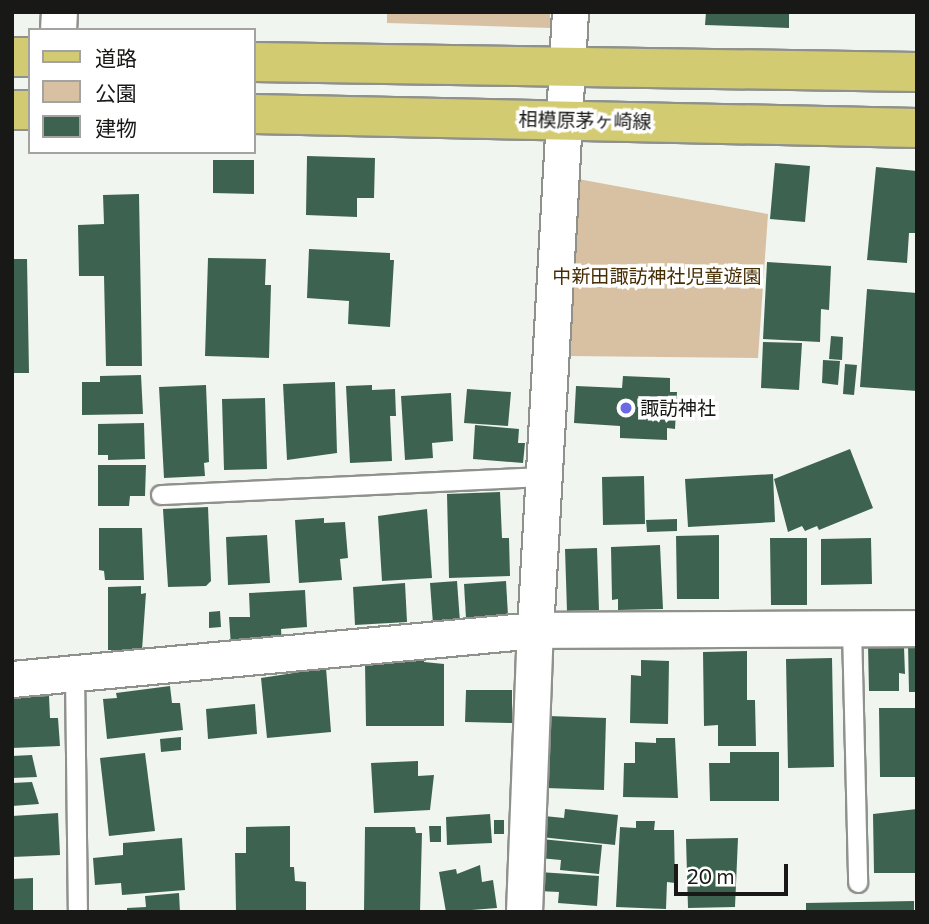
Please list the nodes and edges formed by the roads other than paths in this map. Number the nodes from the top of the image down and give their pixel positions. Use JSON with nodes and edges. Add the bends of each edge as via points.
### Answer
{"nodes":[{"id":1,"x":570,"y":12,"type":"edge"},
{"id":2,"x":256,"y":62,"type":"edge"},
{"id":3,"x":568,"y":69,"type":"junction"},
{"id":4,"x":917,"y":72,"type":"edge"},
{"id":5,"x":256,"y":114,"type":"edge"},
{"id":6,"x":565,"y":120,"type":"junction"},
{"id":7,"x":917,"y":128,"type":"edge"},
{"id":8,"x":545,"y":477,"type":"junction"},
{"id":9,"x":161,"y":495,"type":"dead end"},
{"id":10,"x":917,"y":628,"type":"edge"},
{"id":11,"x":852,"y":629,"type":"junction"},
{"id":12,"x":535,"y":630,"type":"junction"},
{"id":13,"x":75,"y":673,"type":"junction"},
{"id":14,"x":12,"y":679,"type":"edge"},
{"id":15,"x":858,"y":883,"type":"dead end"},
{"id":16,"x":78,"y":912,"type":"edge"},
{"id":17,"x":524,"y":912,"type":"edge"}],
"edges":[{"from":1,"to":3,"type":"street"},
{"from":2,"to":3,"type":"main road"},
{"from":3,"to":4,"type":"main road"},
{"from":3,"to":6,"type":"street"},
{"from":5,"to":6,"type":"main road","name":"相模原茅ヶ崎線"},
{"from":6,"to":7,"type":"main road","name":"相模原茅ヶ崎線"},
{"from":6,"to":8,"type":"street"},
{"from":8,"to":9,"type":"lane"},
{"from":8,"to":12,"type":"street"},
{"from":10,"to":11,"type":"street"},
{"from":11,"to":12,"type":"street"},
{"from":11,"to":15,"type":"lane"},
{"from":12,"to":13,"type":"street"},
{"from":12,"to":17,"type":"street"},
{"from":13,"to":14,"type":"street"},
{"from":13,"to":16,"type":"lane"}]}
